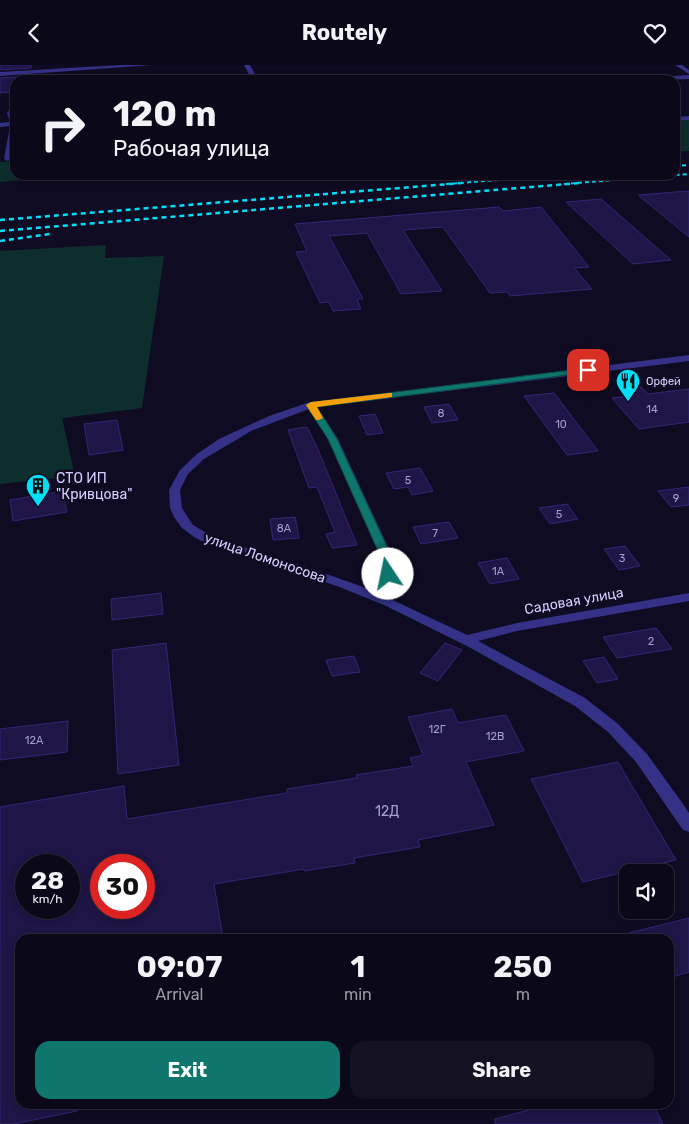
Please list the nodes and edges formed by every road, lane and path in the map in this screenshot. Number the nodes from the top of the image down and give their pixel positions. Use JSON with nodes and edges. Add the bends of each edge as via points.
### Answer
{"nodes":[{"id":1,"x":149,"y":65,"type":"edge"},
{"id":2,"x":678,"y":65,"type":"edge"},
{"id":3,"x":42,"y":72,"type":"junction"},
{"id":4,"x":689,"y":72,"type":"edge"},
{"id":5,"x":0,"y":74,"type":"edge"},
{"id":6,"x":42,"y":75,"type":"edge"},
{"id":7,"x":10,"y":138,"type":"edge"},
{"id":8,"x":4,"y":159,"type":"edge"},
{"id":9,"x":689,"y":358,"type":"edge"},
{"id":10,"x":311,"y":405,"type":"junction"},
{"id":11,"x":374,"y":597,"type":"junction"},
{"id":12,"x":689,"y":597,"type":"edge"},
{"id":13,"x":465,"y":639,"type":"junction"},
{"id":14,"x":689,"y":826,"type":"edge"}],
"edges":[{"from":1,"to":3,"type":"street"},
{"from":2,"to":4,"type":"street"},
{"from":3,"to":5,"type":"street"},
{"from":3,"to":6,"type":"street"},
{"from":7,"to":8,"type":"street"},
{"from":9,"to":10,"type":"street","name":"улица Ломоносова"},
{"from":10,"to":11,"type":"street","via":[[333,439],[388,562],[388,574]]},
{"from":10,"to":11,"type":"street","name":"улица Ломоносова","via":[[252,426],[208,451],[180,477],[173,501],[179,517],[191,530],[211,541]]},
{"from":11,"to":13,"type":"street","name":"улица Ломоносова"},
{"from":12,"to":13,"type":"street","name":"Садовая улица"},
{"from":13,"to":14,"type":"street","name":"улица Ломоносова","via":[[580,703],[607,722],[650,767]]}]}
